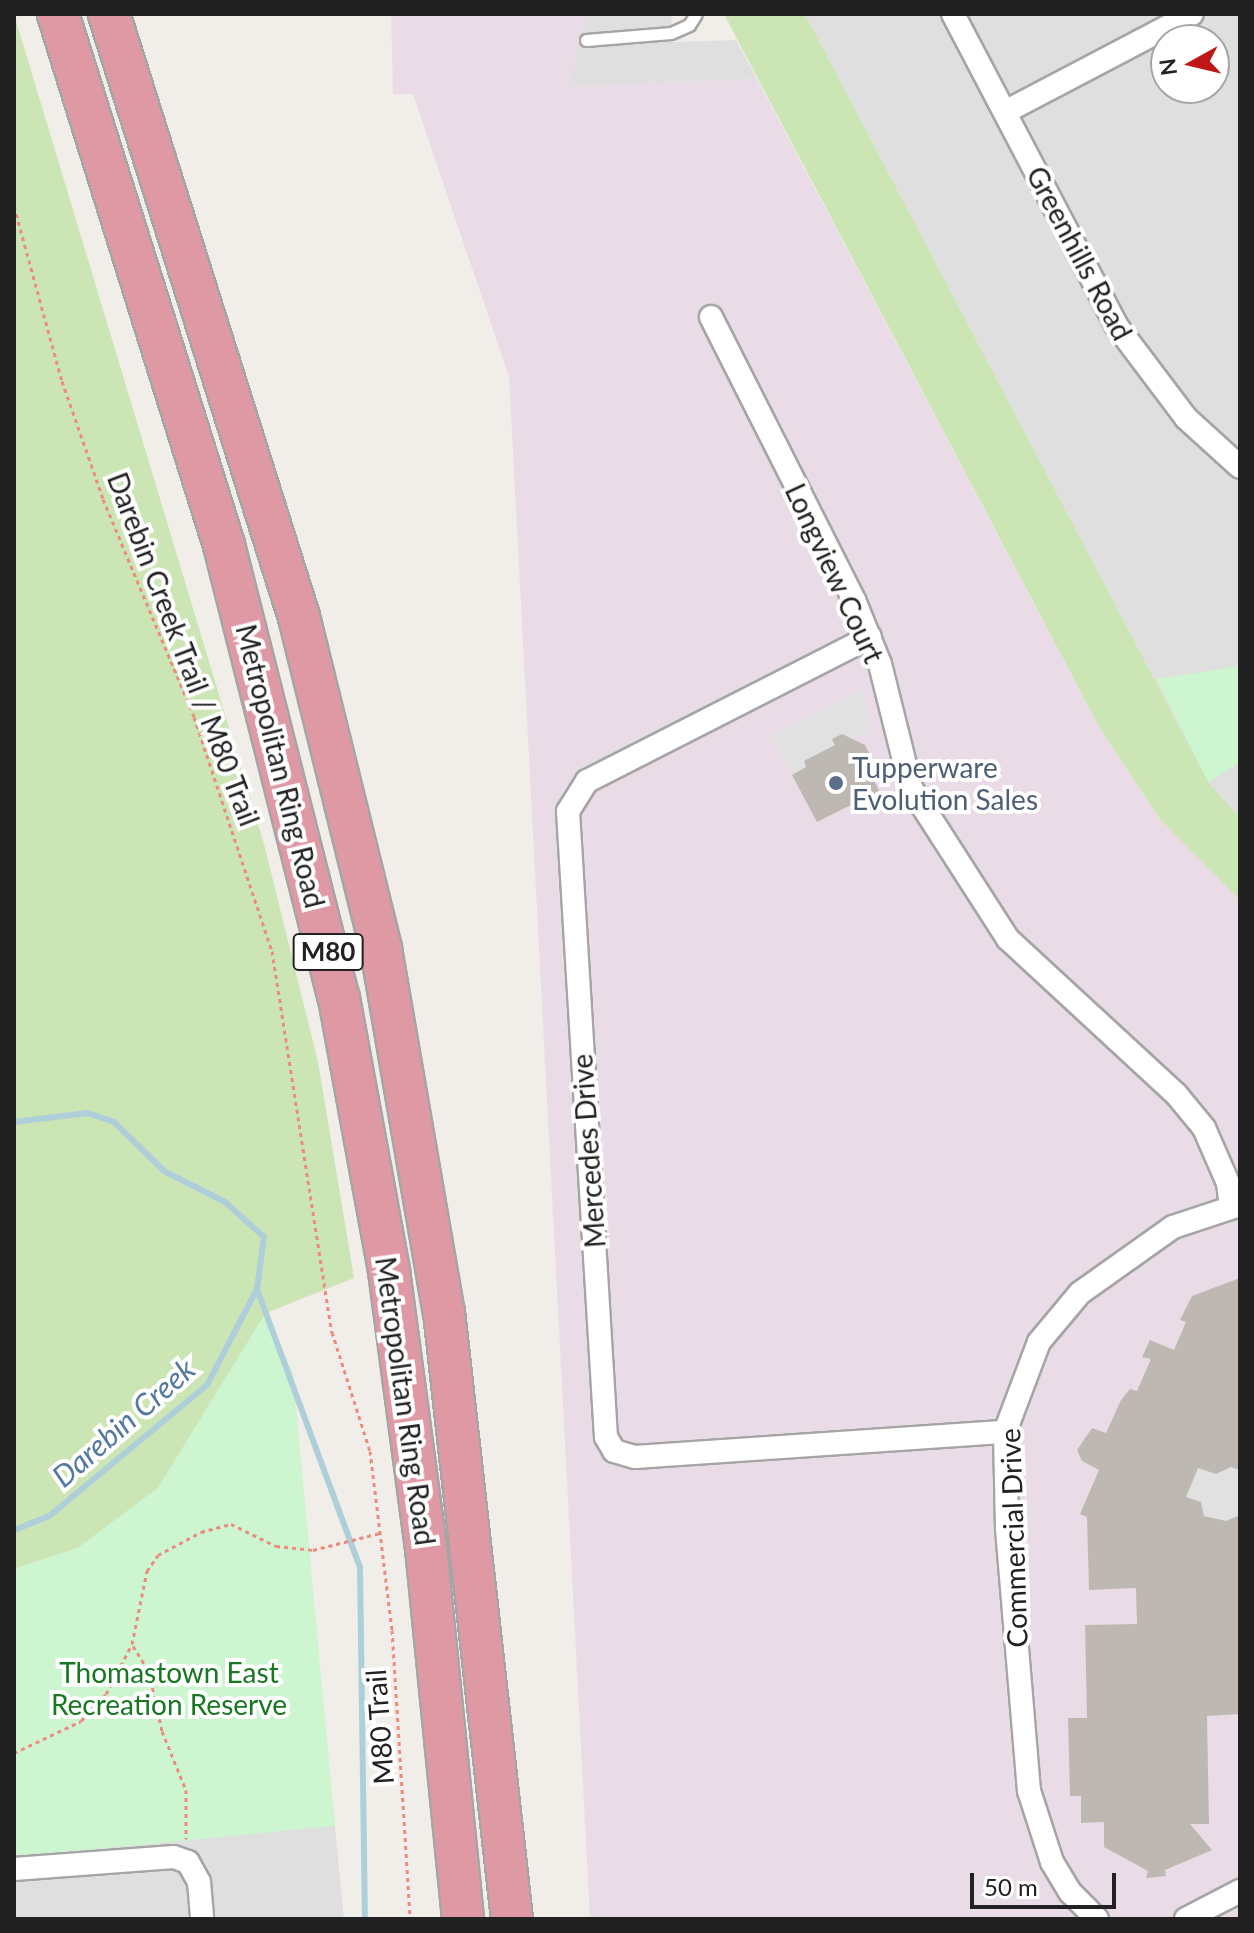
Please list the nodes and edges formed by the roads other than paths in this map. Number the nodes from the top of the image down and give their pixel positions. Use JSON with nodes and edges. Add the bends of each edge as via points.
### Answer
{"nodes":[{"id":1,"x":58,"y":14,"type":"edge"},
{"id":2,"x":109,"y":14,"type":"edge"},
{"id":3,"x":696,"y":14,"type":"edge"},
{"id":4,"x":953,"y":14,"type":"edge"},
{"id":5,"x":1192,"y":14,"type":"edge"},
{"id":6,"x":586,"y":40,"type":"dead end"},
{"id":7,"x":1005,"y":112,"type":"junction"},
{"id":8,"x":711,"y":317,"type":"dead end"},
{"id":9,"x":1240,"y":467,"type":"edge"},
{"id":10,"x":870,"y":637,"type":"junction"},
{"id":11,"x":1236,"y":1206,"type":"edge"},
{"id":12,"x":1005,"y":1432,"type":"junction"},
{"id":13,"x":14,"y":1869,"type":"edge"},
{"id":14,"x":1240,"y":1891,"type":"edge"},
{"id":15,"x":202,"y":1919,"type":"edge"},
{"id":16,"x":463,"y":1919,"type":"edge"},
{"id":17,"x":512,"y":1919,"type":"edge"},
{"id":18,"x":1097,"y":1919,"type":"edge"},
{"id":19,"x":1186,"y":1919,"type":"edge"}],
"edges":[{"from":1,"to":16,"type":"highway","name":"Metropolitan Ring Road","number":"M80","via":[[224,545],[339,998],[393,1302],[426,1548]]},
{"from":2,"to":17,"type":"highway","name":"Metropolitan Ring Road","number":"M80","via":[[299,617],[381,949],[446,1326]]},
{"from":3,"to":6,"type":"lane","via":[[689,25],[671,33]]},
{"from":4,"to":7,"type":"street","name":"Greenhills Road"},
{"from":5,"to":7,"type":"street"},
{"from":7,"to":9,"type":"street","name":"Greenhills Road","via":[[1116,325],[1149,375]]},
{"from":8,"to":10,"type":"street","name":"Longview Court"},
{"from":10,"to":11,"type":"street","name":"Longview Court","via":[[911,788],[967,879],[1008,939],[1176,1094],[1204,1128]]},
{"from":10,"to":12,"type":"street","name":"Mercedes Drive","via":[[587,781],[568,811],[606,1437],[614,1451],[635,1457]]},
{"from":11,"to":12,"type":"street","name":"Commercial Drive","via":[[1173,1227],[1080,1293],[1039,1342]]},
{"from":12,"to":18,"type":"street","name":"Commercial Drive","via":[[1007,1529],[1029,1791],[1052,1862],[1070,1892]]},
{"from":13,"to":15,"type":"street","via":[[174,1857],[188,1862],[199,1882]]},
{"from":14,"to":19,"type":"street"}]}
